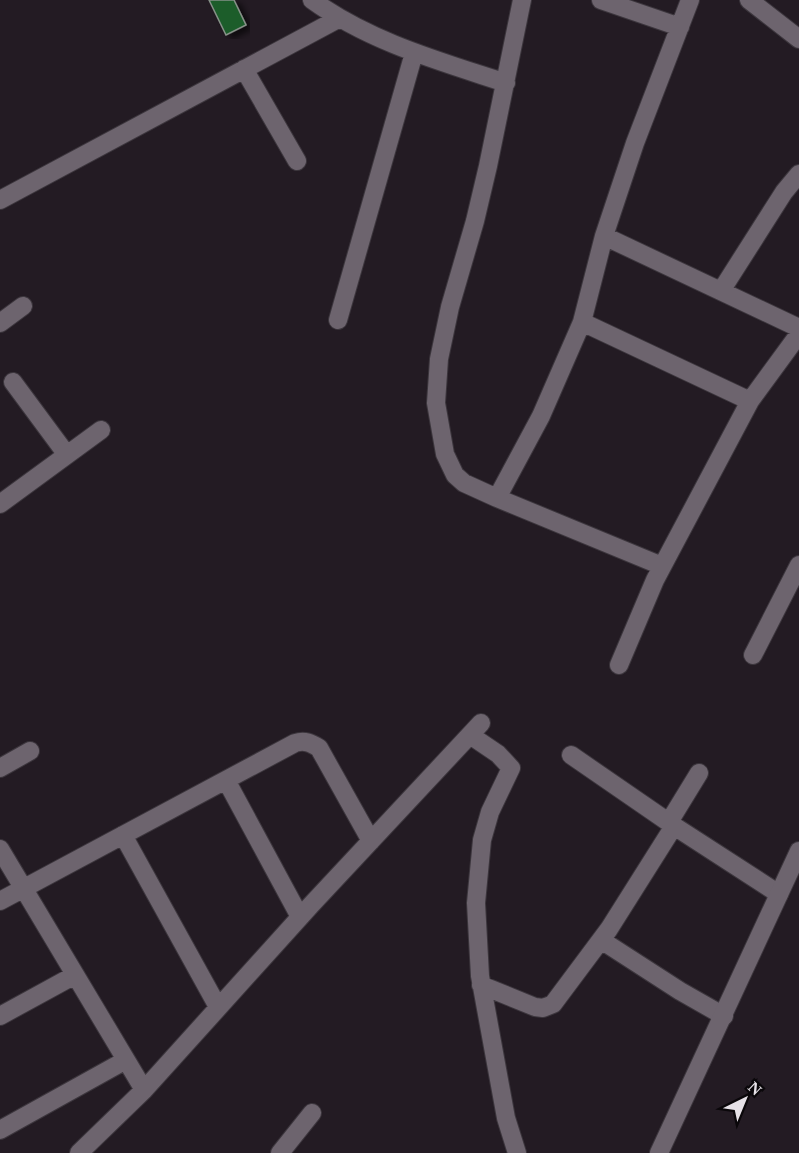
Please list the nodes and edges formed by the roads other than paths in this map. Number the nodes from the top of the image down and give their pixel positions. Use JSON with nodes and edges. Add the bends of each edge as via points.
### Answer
{"nodes":[{"id":1,"x":312,"y":0,"type":"edge"},
{"id":2,"x":522,"y":0,"type":"edge"},
{"id":3,"x":601,"y":0,"type":"edge"},
{"id":4,"x":690,"y":0,"type":"edge"},
{"id":5,"x":749,"y":0,"type":"edge"},
{"id":6,"x":338,"y":19,"type":"junction"},
{"id":7,"x":680,"y":27,"type":"junction"},
{"id":8,"x":799,"y":39,"type":"edge"},
{"id":9,"x":414,"y":53,"type":"junction"},
{"id":10,"x":244,"y":69,"type":"junction"},
{"id":11,"x":506,"y":83,"type":"junction"},
{"id":12,"x":297,"y":161,"type":"dead end"},
{"id":13,"x":799,"y":174,"type":"edge"},
{"id":14,"x":0,"y":200,"type":"edge"},
{"id":15,"x":604,"y":236,"type":"junction"},
{"id":16,"x":721,"y":291,"type":"junction"},
{"id":17,"x":23,"y":306,"type":"dead end"},
{"id":18,"x":338,"y":320,"type":"dead end"},
{"id":19,"x":582,"y":322,"type":"junction"},
{"id":20,"x":0,"y":323,"type":"edge"},
{"id":21,"x":799,"y":328,"type":"edge"},
{"id":22,"x":799,"y":334,"type":"edge"},
{"id":23,"x":13,"y":382,"type":"dead end"},
{"id":24,"x":750,"y":401,"type":"junction"},
{"id":25,"x":101,"y":430,"type":"dead end"},
{"id":26,"x":67,"y":455,"type":"junction"},
{"id":27,"x":497,"y":498,"type":"junction"},
{"id":28,"x":0,"y":504,"type":"edge"},
{"id":29,"x":799,"y":565,"type":"edge"},
{"id":30,"x":662,"y":566,"type":"junction"},
{"id":31,"x":753,"y":655,"type":"dead end"},
{"id":32,"x":619,"y":665,"type":"dead end"},
{"id":33,"x":30,"y":751,"type":"dead end"},
{"id":34,"x":571,"y":754,"type":"dead end"},
{"id":35,"x":0,"y":768,"type":"edge"},
{"id":36,"x":699,"y":773,"type":"dead end"},
{"id":37,"x":226,"y":780,"type":"junction"},
{"id":38,"x":671,"y":824,"type":"junction"},
{"id":39,"x":123,"y":835,"type":"junction"},
{"id":40,"x":371,"y":841,"type":"junction"},
{"id":41,"x":0,"y":849,"type":"edge"},
{"id":42,"x":799,"y":851,"type":"edge"},
{"id":43,"x":23,"y":888,"type":"junction"},
{"id":44,"x":779,"y":894,"type":"junction"},
{"id":45,"x":0,"y":901,"type":"edge"},
{"id":46,"x":300,"y":917,"type":"junction"},
{"id":47,"x":601,"y":940,"type":"junction"},
{"id":48,"x":75,"y":975,"type":"junction"},
{"id":49,"x":481,"y":985,"type":"junction"},
{"id":50,"x":218,"y":1007,"type":"junction"},
{"id":51,"x":0,"y":1016,"type":"edge"},
{"id":52,"x":724,"y":1016,"type":"junction"},
{"id":53,"x":126,"y":1060,"type":"junction"},
{"id":54,"x":144,"y":1090,"type":"junction"},
{"id":55,"x":312,"y":1113,"type":"dead end"},
{"id":56,"x":0,"y":1130,"type":"edge"},
{"id":57,"x":79,"y":1153,"type":"edge"},
{"id":58,"x":280,"y":1153,"type":"edge"},
{"id":59,"x":517,"y":1153,"type":"edge"},
{"id":60,"x":659,"y":1153,"type":"edge"}],
"edges":[{"from":1,"to":6,"type":"street"},
{"from":2,"to":11,"type":"street"},
{"from":3,"to":7,"type":"street"},
{"from":4,"to":7,"type":"street"},
{"from":5,"to":8,"type":"street"},
{"from":6,"to":9,"type":"street"},
{"from":6,"to":10,"type":"street"},
{"from":7,"to":15,"type":"street"},
{"from":9,"to":11,"type":"street"},
{"from":9,"to":18,"type":"street"},
{"from":10,"to":12,"type":"street"},
{"from":10,"to":14,"type":"street"},
{"from":11,"to":27,"type":"street","via":[[475,221],[450,307],[436,403],[445,454],[455,475]]},
{"from":13,"to":16,"type":"street"},
{"from":15,"to":16,"type":"street"},
{"from":15,"to":19,"type":"street"},
{"from":16,"to":21,"type":"street"},
{"from":17,"to":20,"type":"street"},
{"from":19,"to":24,"type":"street"},
{"from":19,"to":27,"type":"street","via":[[541,416]]},
{"from":22,"to":24,"type":"street"},
{"from":23,"to":26,"type":"street"},
{"from":24,"to":30,"type":"street"},
{"from":25,"to":26,"type":"street"},
{"from":26,"to":28,"type":"street"},
{"from":27,"to":30,"type":"street"},
{"from":29,"to":31,"type":"street"},
{"from":30,"to":32,"type":"street"},
{"from":33,"to":35,"type":"street"},
{"from":34,"to":38,"type":"street"},
{"from":36,"to":38,"type":"street"},
{"from":37,"to":39,"type":"street"},
{"from":37,"to":40,"type":"street","via":[[295,743],[310,742],[319,748]]},
{"from":37,"to":46,"type":"street"},
{"from":38,"to":44,"type":"street"},
{"from":38,"to":47,"type":"street"},
{"from":39,"to":43,"type":"street"},
{"from":39,"to":50,"type":"street"},
{"from":40,"to":46,"type":"street"},
{"from":40,"to":49,"type":"street","via":[[476,729],[511,768],[490,812],[482,840],[476,903]]},
{"from":41,"to":43,"type":"street"},
{"from":42,"to":44,"type":"street"},
{"from":43,"to":45,"type":"street"},
{"from":43,"to":48,"type":"street"},
{"from":44,"to":52,"type":"street"},
{"from":46,"to":50,"type":"street"},
{"from":47,"to":49,"type":"street","via":[[553,1005],[536,1007]]},
{"from":47,"to":52,"type":"street"},
{"from":48,"to":51,"type":"street"},
{"from":48,"to":53,"type":"street"},
{"from":49,"to":59,"type":"street","via":[[506,1118]]},
{"from":50,"to":54,"type":"street"},
{"from":52,"to":60,"type":"street"},
{"from":53,"to":54,"type":"street"},
{"from":53,"to":56,"type":"street"},
{"from":54,"to":57,"type":"street"},
{"from":55,"to":58,"type":"street"}]}
